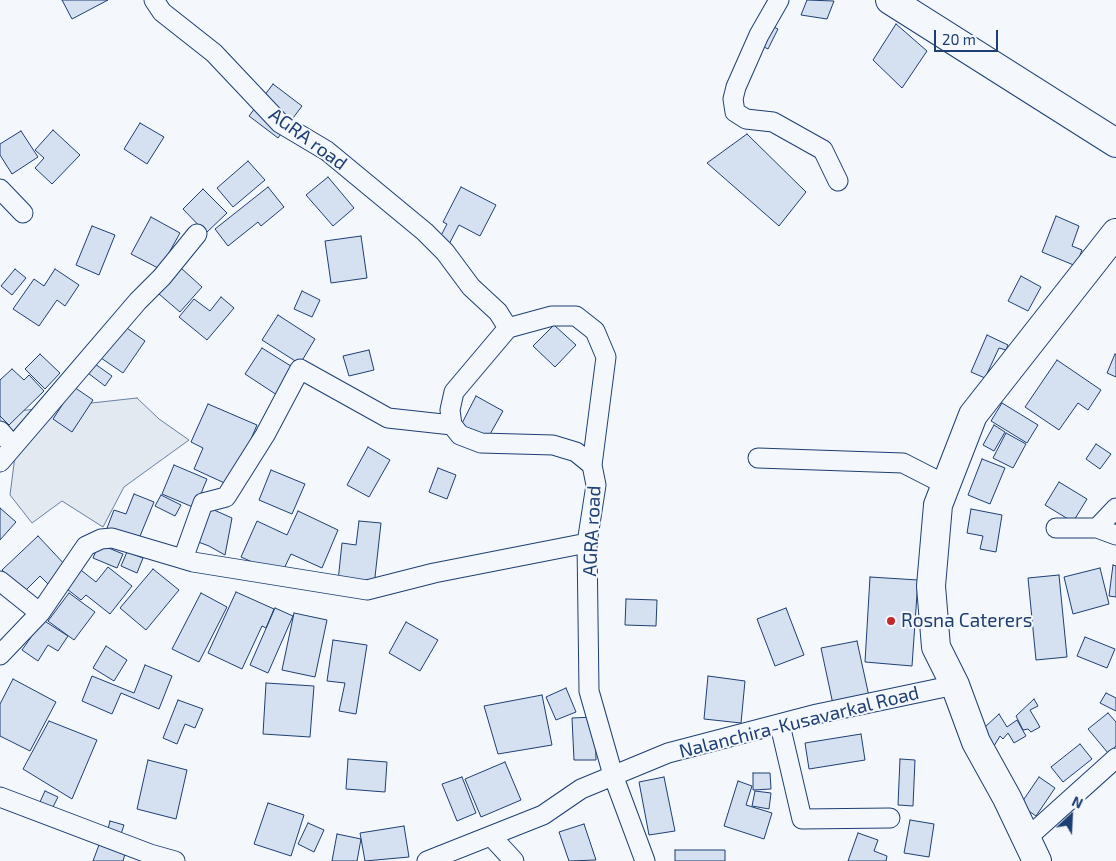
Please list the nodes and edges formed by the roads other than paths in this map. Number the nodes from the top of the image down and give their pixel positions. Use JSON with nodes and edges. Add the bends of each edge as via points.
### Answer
{"nodes":[{"id":1,"x":154,"y":0,"type":"edge"},
{"id":2,"x":779,"y":0,"type":"edge"},
{"id":3,"x":890,"y":0,"type":"edge"},
{"id":4,"x":1116,"y":143,"type":"edge"},
{"id":5,"x":838,"y":181,"type":"dead end"},
{"id":6,"x":0,"y":190,"type":"edge"},
{"id":7,"x":24,"y":213,"type":"dead end"},
{"id":8,"x":1116,"y":233,"type":"edge"},
{"id":9,"x":197,"y":234,"type":"dead end"},
{"id":10,"x":508,"y":328,"type":"junction"},
{"id":11,"x":452,"y":425,"type":"junction"},
{"id":12,"x":0,"y":431,"type":"edge"},
{"id":13,"x":13,"y":446,"type":"junction"},
{"id":14,"x":758,"y":458,"type":"dead end"},
{"id":15,"x":0,"y":462,"type":"edge"},
{"id":16,"x":592,"y":465,"type":"junction"},
{"id":17,"x":946,"y":485,"type":"junction"},
{"id":18,"x":1116,"y":508,"type":"edge"},
{"id":19,"x":1056,"y":528,"type":"dead end"},
{"id":20,"x":1097,"y":528,"type":"junction"},
{"id":21,"x":1116,"y":535,"type":"edge"},
{"id":22,"x":588,"y":543,"type":"junction"},
{"id":23,"x":183,"y":559,"type":"junction"},
{"id":24,"x":0,"y":581,"type":"edge"},
{"id":25,"x":40,"y":612,"type":"junction"},
{"id":26,"x":0,"y":655,"type":"edge"},
{"id":27,"x":955,"y":685,"type":"junction"},
{"id":28,"x":780,"y":725,"type":"junction"},
{"id":29,"x":1116,"y":758,"type":"edge"},
{"id":30,"x":613,"y":775,"type":"junction"},
{"id":31,"x":0,"y":797,"type":"edge"},
{"id":32,"x":890,"y":818,"type":"dead end"},
{"id":33,"x":491,"y":836,"type":"junction"},
{"id":34,"x":1031,"y":850,"type":"edge"},
{"id":35,"x":175,"y":861,"type":"edge"},
{"id":36,"x":427,"y":861,"type":"edge"},
{"id":37,"x":514,"y":861,"type":"edge"},
{"id":38,"x":645,"y":861,"type":"edge"}],
"edges":[{"from":1,"to":10,"type":"street","name":"AGRA road","via":[[162,12],[214,53],[280,123],[327,152],[425,232],[498,312]]},
{"from":2,"to":5,"type":"street","via":[[736,88],[733,99],[735,112],[746,119],[774,122],[823,150]]},
{"from":3,"to":4,"type":"main road"},
{"from":6,"to":7,"type":"street"},
{"from":8,"to":17,"type":"main road","via":[[973,415]]},
{"from":9,"to":13,"type":"street"},
{"from":10,"to":11,"type":"street","via":[[454,392],[450,410]]},
{"from":10,"to":16,"type":"street","via":[[552,316],[576,316],[595,331],[606,357]]},
{"from":11,"to":16,"type":"street","name":"AGRA road","via":[[460,435],[481,443],[553,445],[576,452]]},
{"from":11,"to":23,"type":"street","via":[[388,418],[300,369],[265,435],[226,497],[203,503]]},
{"from":12,"to":13,"type":"street"},
{"from":13,"to":15,"type":"street"},
{"from":14,"to":17,"type":"street","via":[[903,463]]},
{"from":16,"to":22,"type":"street","name":"AGRA road","via":[[596,485]]},
{"from":17,"to":27,"type":"main road","via":[[938,505],[931,586],[936,647]]},
{"from":18,"to":20,"type":"street"},
{"from":19,"to":20,"type":"street"},
{"from":20,"to":21,"type":"street"},
{"from":22,"to":23,"type":"street","via":[[434,573],[367,590]]},
{"from":22,"to":30,"type":"street","name":"AGRA road","via":[[589,691]]},
{"from":23,"to":25,"type":"street","via":[[112,538],[100,539],[86,546]]},
{"from":24,"to":25,"type":"street"},
{"from":25,"to":26,"type":"street"},
{"from":27,"to":28,"type":"street","name":"Nalanchira-Kusavarkal Road"},
{"from":27,"to":34,"type":"main road","via":[[976,742]]},
{"from":28,"to":30,"type":"street","name":"Nalanchira-Kusavarkal Road","via":[[668,754]]},
{"from":28,"to":32,"type":"street","via":[[802,819]]},
{"from":29,"to":34,"type":"street"},
{"from":30,"to":33,"type":"street","name":"Nalanchira-Kusavarkal Road","via":[[581,789],[543,815]]},
{"from":30,"to":38,"type":"street","name":"AGRA road"},
{"from":31,"to":35,"type":"street"},
{"from":33,"to":36,"type":"street","name":"Nalanchira-Kusavarkal Road"},
{"from":33,"to":37,"type":"street"}]}
